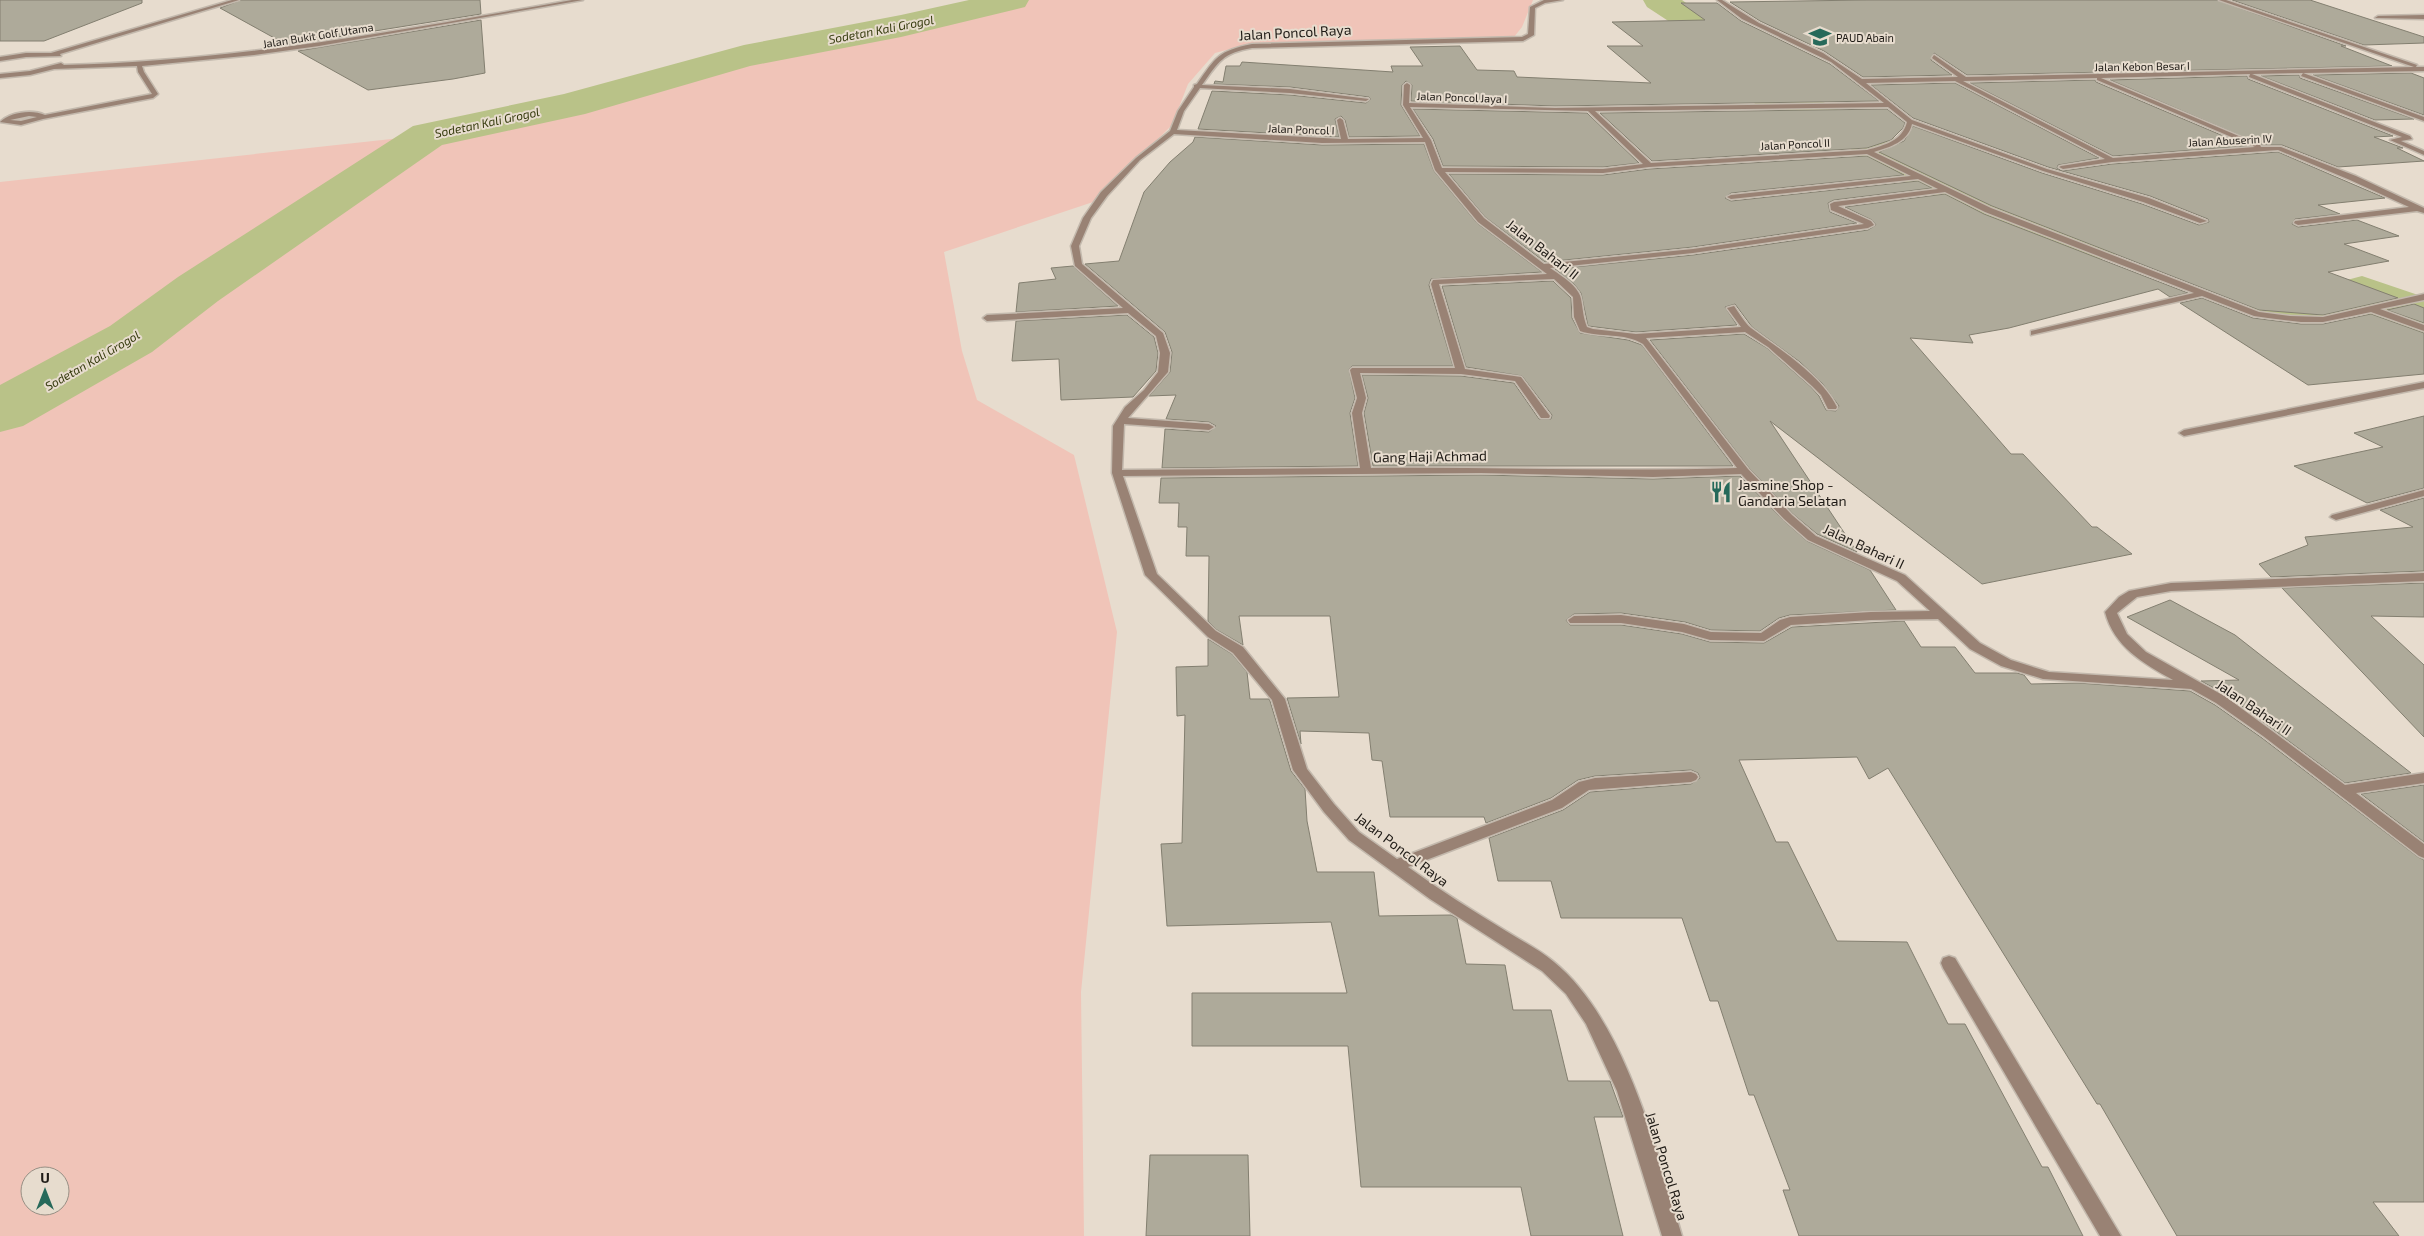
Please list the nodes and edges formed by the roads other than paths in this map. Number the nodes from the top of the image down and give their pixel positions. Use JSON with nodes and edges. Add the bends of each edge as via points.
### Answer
{"nodes":[{"id":1,"x":237,"y":0,"type":"edge"},
{"id":2,"x":581,"y":0,"type":"edge"},
{"id":3,"x":1561,"y":0,"type":"edge"},
{"id":4,"x":1719,"y":0,"type":"edge"},
{"id":5,"x":2221,"y":0,"type":"edge"},
{"id":6,"x":2424,"y":17,"type":"edge"},
{"id":7,"x":2378,"y":18,"type":"dead end"},
{"id":8,"x":53,"y":54,"type":"junction"},
{"id":9,"x":1934,"y":58,"type":"dead end"},
{"id":10,"x":0,"y":59,"type":"edge"},
{"id":11,"x":139,"y":64,"type":"junction"},
{"id":12,"x":55,"y":67,"type":"junction"},
{"id":13,"x":2424,"y":69,"type":"edge"},
{"id":14,"x":2296,"y":73,"type":"junction"},
{"id":15,"x":2247,"y":74,"type":"junction"},
{"id":16,"x":0,"y":76,"type":"edge"},
{"id":17,"x":2092,"y":77,"type":"junction"},
{"id":18,"x":1957,"y":79,"type":"junction"},
{"id":19,"x":1965,"y":79,"type":"junction"},
{"id":20,"x":1860,"y":81,"type":"junction"},
{"id":21,"x":1408,"y":85,"type":"dead end"},
{"id":22,"x":1196,"y":86,"type":"junction"},
{"id":23,"x":1366,"y":99,"type":"dead end"},
{"id":24,"x":1889,"y":104,"type":"junction"},
{"id":25,"x":1406,"y":105,"type":"junction"},
{"id":26,"x":1590,"y":110,"type":"junction"},
{"id":27,"x":42,"y":117,"type":"junction"},
{"id":28,"x":2424,"y":119,"type":"edge"},
{"id":29,"x":1340,"y":120,"type":"dead end"},
{"id":30,"x":1910,"y":121,"type":"junction"},
{"id":31,"x":1173,"y":132,"type":"junction"},
{"id":32,"x":1428,"y":140,"type":"junction"},
{"id":33,"x":1345,"y":141,"type":"junction"},
{"id":34,"x":2263,"y":148,"type":"junction"},
{"id":35,"x":1870,"y":151,"type":"junction"},
{"id":36,"x":2424,"y":153,"type":"edge"},
{"id":37,"x":2112,"y":160,"type":"junction"},
{"id":38,"x":1649,"y":165,"type":"junction"},
{"id":39,"x":2063,"y":167,"type":"dead end"},
{"id":40,"x":1439,"y":170,"type":"junction"},
{"id":41,"x":1918,"y":177,"type":"junction"},
{"id":42,"x":1945,"y":190,"type":"junction"},
{"id":43,"x":1731,"y":197,"type":"dead end"},
{"id":44,"x":2422,"y":209,"type":"edge"},
{"id":45,"x":2203,"y":221,"type":"dead end"},
{"id":46,"x":2298,"y":223,"type":"dead end"},
{"id":47,"x":1544,"y":266,"type":"junction"},
{"id":48,"x":1557,"y":276,"type":"junction"},
{"id":49,"x":2203,"y":293,"type":"junction"},
{"id":50,"x":2424,"y":297,"type":"edge"},
{"id":51,"x":1731,"y":308,"type":"dead end"},
{"id":52,"x":2374,"y":308,"type":"junction"},
{"id":53,"x":1132,"y":310,"type":"junction"},
{"id":54,"x":987,"y":318,"type":"dead end"},
{"id":55,"x":2424,"y":328,"type":"edge"},
{"id":56,"x":1747,"y":330,"type":"junction"},
{"id":57,"x":2034,"y":333,"type":"dead end"},
{"id":58,"x":1638,"y":336,"type":"junction"},
{"id":59,"x":1461,"y":371,"type":"junction"},
{"id":60,"x":2424,"y":385,"type":"edge"},
{"id":61,"x":1832,"y":408,"type":"dead end"},
{"id":62,"x":1545,"y":416,"type":"dead end"},
{"id":63,"x":1122,"y":421,"type":"junction"},
{"id":64,"x":1209,"y":427,"type":"dead end"},
{"id":65,"x":2184,"y":433,"type":"dead end"},
{"id":66,"x":1744,"y":471,"type":"junction"},
{"id":67,"x":1366,"y":472,"type":"junction"},
{"id":68,"x":1117,"y":473,"type":"junction"},
{"id":69,"x":2424,"y":493,"type":"edge"},
{"id":70,"x":2336,"y":517,"type":"dead end"},
{"id":71,"x":2424,"y":577,"type":"edge"},
{"id":72,"x":1940,"y":615,"type":"junction"},
{"id":73,"x":1574,"y":620,"type":"dead end"},
{"id":74,"x":2194,"y":685,"type":"junction"},
{"id":75,"x":1691,"y":777,"type":"dead end"},
{"id":76,"x":2424,"y":778,"type":"edge"},
{"id":77,"x":2342,"y":790,"type":"junction"},
{"id":78,"x":2424,"y":852,"type":"edge"},
{"id":79,"x":1395,"y":866,"type":"junction"},
{"id":80,"x":1949,"y":963,"type":"dead end"},
{"id":81,"x":1672,"y":1236,"type":"edge"},
{"id":82,"x":2111,"y":1236,"type":"edge"}],
"edges":[{"from":1,"to":8,"type":"street"},
{"from":2,"to":11,"type":"street","name":"Jalan Bukit Golf Utama","via":[[292,50]]},
{"from":3,"to":22,"type":"street","name":"Jalan Poncol Raya","via":[[1533,7],[1531,35],[1523,39],[1247,46],[1222,55]]},
{"from":4,"to":20,"type":"street","via":[[1758,26],[1820,54]]},
{"from":5,"to":13,"type":"street"},
{"from":6,"to":7,"type":"street"},
{"from":8,"to":10,"type":"street"},
{"from":8,"to":12,"type":"street","via":[[70,58]]},
{"from":9,"to":19,"type":"street"},
{"from":11,"to":12,"type":"street","name":"Jalan Bukit Golf Utama"},
{"from":11,"to":27,"type":"street","via":[[155,94],[151,97]]},
{"from":12,"to":16,"type":"street","name":"Jalan Bukit Golf Utama"},
{"from":13,"to":14,"type":"street","name":"Jalan Kebon Besar I"},
{"from":14,"to":15,"type":"street","name":"Jalan Kebon Besar I"},
{"from":14,"to":28,"type":"street"},
{"from":15,"to":17,"type":"street","name":"Jalan Kebon Besar I"},
{"from":15,"to":36,"type":"street","via":[[2408,137],[2393,140]]},
{"from":17,"to":19,"type":"street","name":"Jalan Kebon Besar I"},
{"from":17,"to":34,"type":"street"},
{"from":18,"to":19,"type":"street","name":"Jalan Kebon Besar I"},
{"from":18,"to":20,"type":"street","name":"Jalan Kebon Besar I"},
{"from":18,"to":37,"type":"street"},
{"from":20,"to":24,"type":"street"},
{"from":21,"to":25,"type":"street"},
{"from":22,"to":23,"type":"street"},
{"from":22,"to":31,"type":"street","name":"Jalan Poncol Raya"},
{"from":24,"to":26,"type":"street","name":"Jalan Poncol Jaya I"},
{"from":24,"to":30,"type":"street"},
{"from":25,"to":26,"type":"street","name":"Jalan Poncol Jaya I"},
{"from":25,"to":32,"type":"street","name":"Jalan Poncol Jaya I"},
{"from":26,"to":38,"type":"street"},
{"from":27,"to":27,"type":"street","via":[[29,114],[3,122],[21,123]]},
{"from":29,"to":33,"type":"street"},
{"from":30,"to":35,"type":"street","name":"Jalan Poncol II","via":[[1904,138]]},
{"from":30,"to":45,"type":"street"},
{"from":31,"to":33,"type":"street","name":"Jalan Poncol I"},
{"from":31,"to":53,"type":"street","name":"Jalan Poncol Raya","via":[[1138,159],[1104,194],[1087,218],[1075,246],[1078,264],[1084,271]]},
{"from":32,"to":33,"type":"street","name":"Jalan Poncol I"},
{"from":32,"to":40,"type":"street","name":"Jalan Poncol Jaya I"},
{"from":34,"to":37,"type":"street","name":"Jalan Abuserin IV"},
{"from":34,"to":44,"type":"street","name":"Jalan Abuserin IV","via":[[2286,150]]},
{"from":35,"to":38,"type":"street","name":"Jalan Poncol II"},
{"from":35,"to":41,"type":"street"},
{"from":37,"to":39,"type":"street","name":"Jalan Abuserin IV"},
{"from":38,"to":40,"type":"street","name":"Jalan Poncol II","via":[[1603,171]]},
{"from":40,"to":47,"type":"street","name":"Jalan Bahari II","via":[[1481,220]]},
{"from":41,"to":42,"type":"street"},
{"from":41,"to":43,"type":"street"},
{"from":42,"to":47,"type":"street","via":[[1833,206],[1868,223],[1868,226],[1666,255]]},
{"from":42,"to":49,"type":"street","via":[[1988,210]]},
{"from":44,"to":46,"type":"street"},
{"from":47,"to":48,"type":"street","name":"Jalan Bahari II"},
{"from":48,"to":58,"type":"street","name":"Jalan Bahari II","via":[[1577,297],[1578,317],[1583,329],[1606,335]]},
{"from":48,"to":59,"type":"street","via":[[1436,282]]},
{"from":49,"to":52,"type":"street","via":[[2257,314],[2296,320],[2344,316]]},
{"from":49,"to":57,"type":"street"},
{"from":50,"to":52,"type":"street"},
{"from":51,"to":56,"type":"street"},
{"from":52,"to":55,"type":"street"},
{"from":53,"to":54,"type":"street"},
{"from":53,"to":63,"type":"street","name":"Jalan Poncol Raya","via":[[1160,335],[1166,363],[1158,378]]},
{"from":56,"to":58,"type":"street"},
{"from":56,"to":61,"type":"street","via":[[1765,339],[1808,375],[1828,396]]},
{"from":58,"to":66,"type":"street","name":"Jalan Bahari II","via":[[1646,342]]},
{"from":59,"to":62,"type":"street","via":[[1518,379]]},
{"from":59,"to":67,"type":"street","via":[[1355,370],[1362,399],[1357,414]]},
{"from":60,"to":65,"type":"street"},
{"from":63,"to":64,"type":"street"},
{"from":63,"to":68,"type":"street","name":"Jalan Poncol Raya","via":[[1118,426]]},
{"from":66,"to":67,"type":"street","name":"Gang Haji Achmad","via":[[1653,474],[1481,470]]},
{"from":66,"to":72,"type":"street","name":"Jalan Bahari II","via":[[1812,538],[1901,578]]},
{"from":67,"to":68,"type":"street","name":"Gang Haji Achmad"},
{"from":68,"to":79,"type":"street","name":"Jalan Poncol Raya","via":[[1152,575],[1212,634],[1238,650],[1256,671],[1278,699],[1300,770],[1354,836]]},
{"from":69,"to":70,"type":"street"},
{"from":71,"to":74,"type":"street","via":[[2198,584],[2149,590],[2123,600],[2111,612],[2119,634],[2128,645]]},
{"from":72,"to":73,"type":"street","via":[[1790,621],[1764,637],[1710,636],[1684,628],[1621,619]]},
{"from":72,"to":74,"type":"street","name":"Jalan Bahari II","via":[[1975,646],[2028,671],[2089,680]]},
{"from":74,"to":77,"type":"street","name":"Jalan Bahari II","via":[[2268,733]]},
{"from":75,"to":79,"type":"street","via":[[1584,786],[1557,804]]},
{"from":76,"to":77,"type":"street"},
{"from":77,"to":78,"type":"street","name":"Jalan Bahari II"},
{"from":79,"to":81,"type":"street","name":"Jalan Poncol Raya","via":[[1548,966],[1581,1000],[1636,1115]]},
{"from":80,"to":82,"type":"street"}]}
